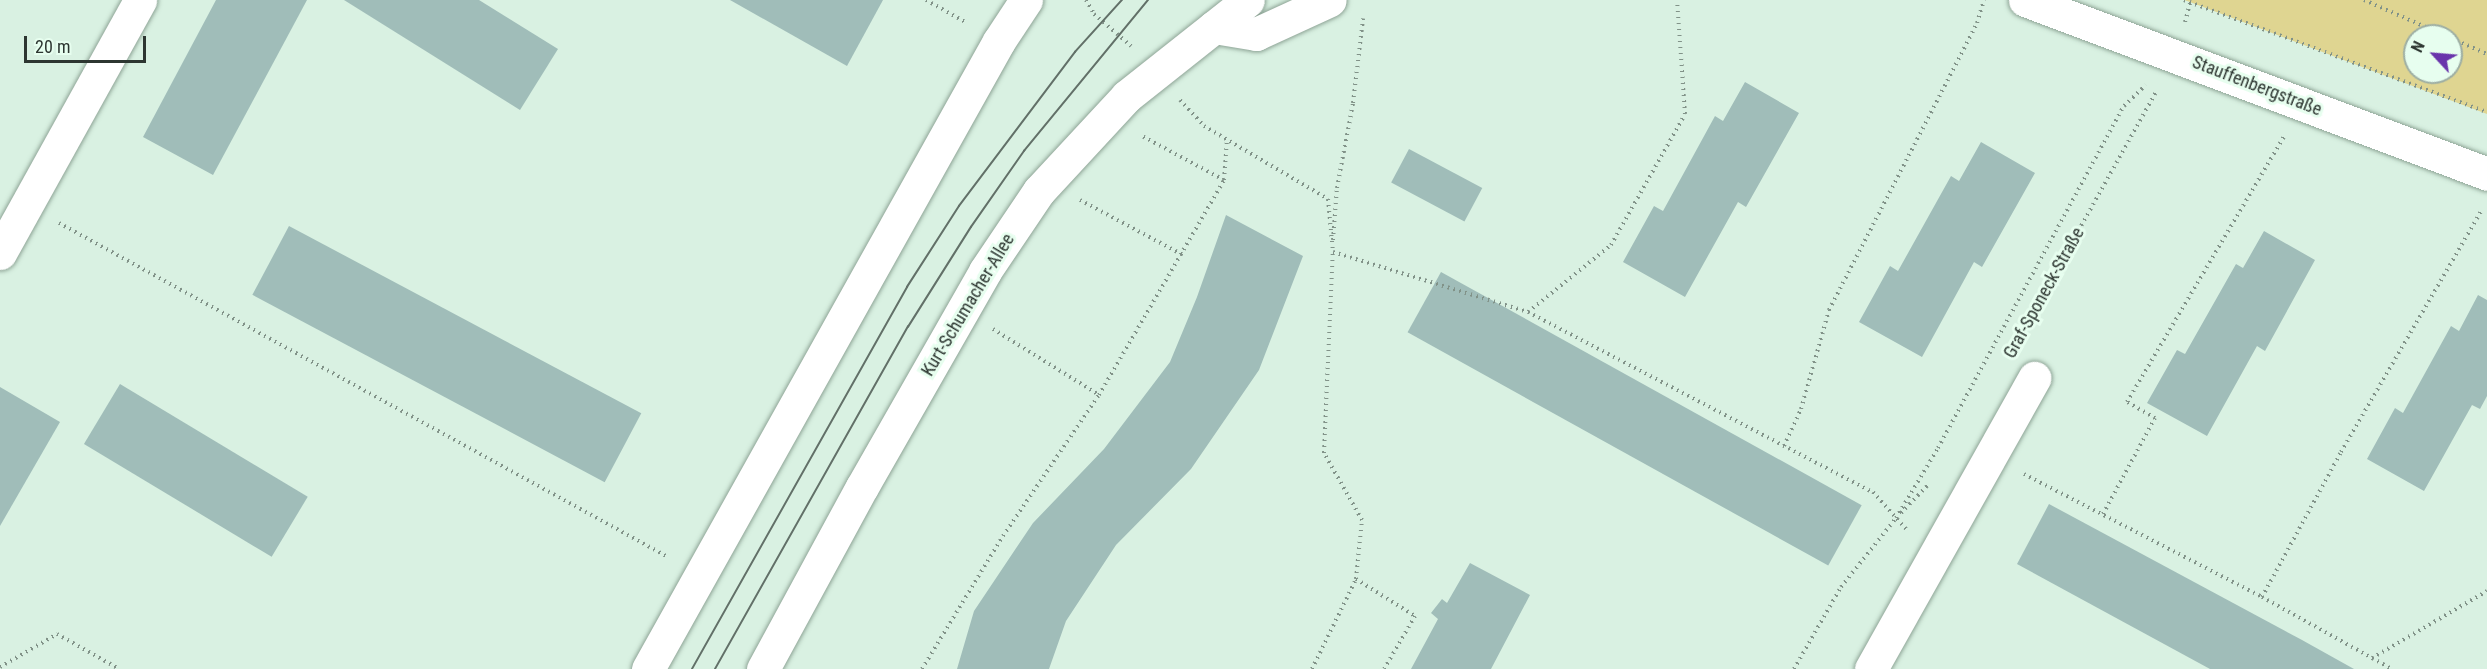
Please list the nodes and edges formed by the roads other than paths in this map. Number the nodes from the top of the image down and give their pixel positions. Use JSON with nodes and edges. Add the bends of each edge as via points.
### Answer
{"nodes":[{"id":1,"x":140,"y":0,"type":"edge"},
{"id":2,"x":1026,"y":0,"type":"edge"},
{"id":3,"x":1248,"y":0,"type":"edge"},
{"id":4,"x":1330,"y":0,"type":"edge"},
{"id":5,"x":2025,"y":0,"type":"edge"},
{"id":6,"x":1214,"y":27,"type":"junction"},
{"id":7,"x":2487,"y":174,"type":"edge"},
{"id":8,"x":0,"y":253,"type":"edge"},
{"id":9,"x":2034,"y":378,"type":"dead end"},
{"id":10,"x":648,"y":669,"type":"edge"},
{"id":11,"x":763,"y":669,"type":"edge"},
{"id":12,"x":1871,"y":669,"type":"edge"}],
"edges":[{"from":1,"to":8,"type":"street"},
{"from":2,"to":10,"type":"street","via":[[999,41]]},
{"from":3,"to":6,"type":"street","name":"Kurt-Schumacher-Allee"},
{"from":4,"to":6,"type":"street","via":[[1257,34]]},
{"from":5,"to":7,"type":"street","name":"Stauffenbergstraße"},
{"from":6,"to":11,"type":"street","name":"Kurt-Schumacher-Allee","via":[[1127,96],[1047,182],[985,271]]},
{"from":9,"to":12,"type":"street","name":"Graf-Sponeck-Straße"}]}
